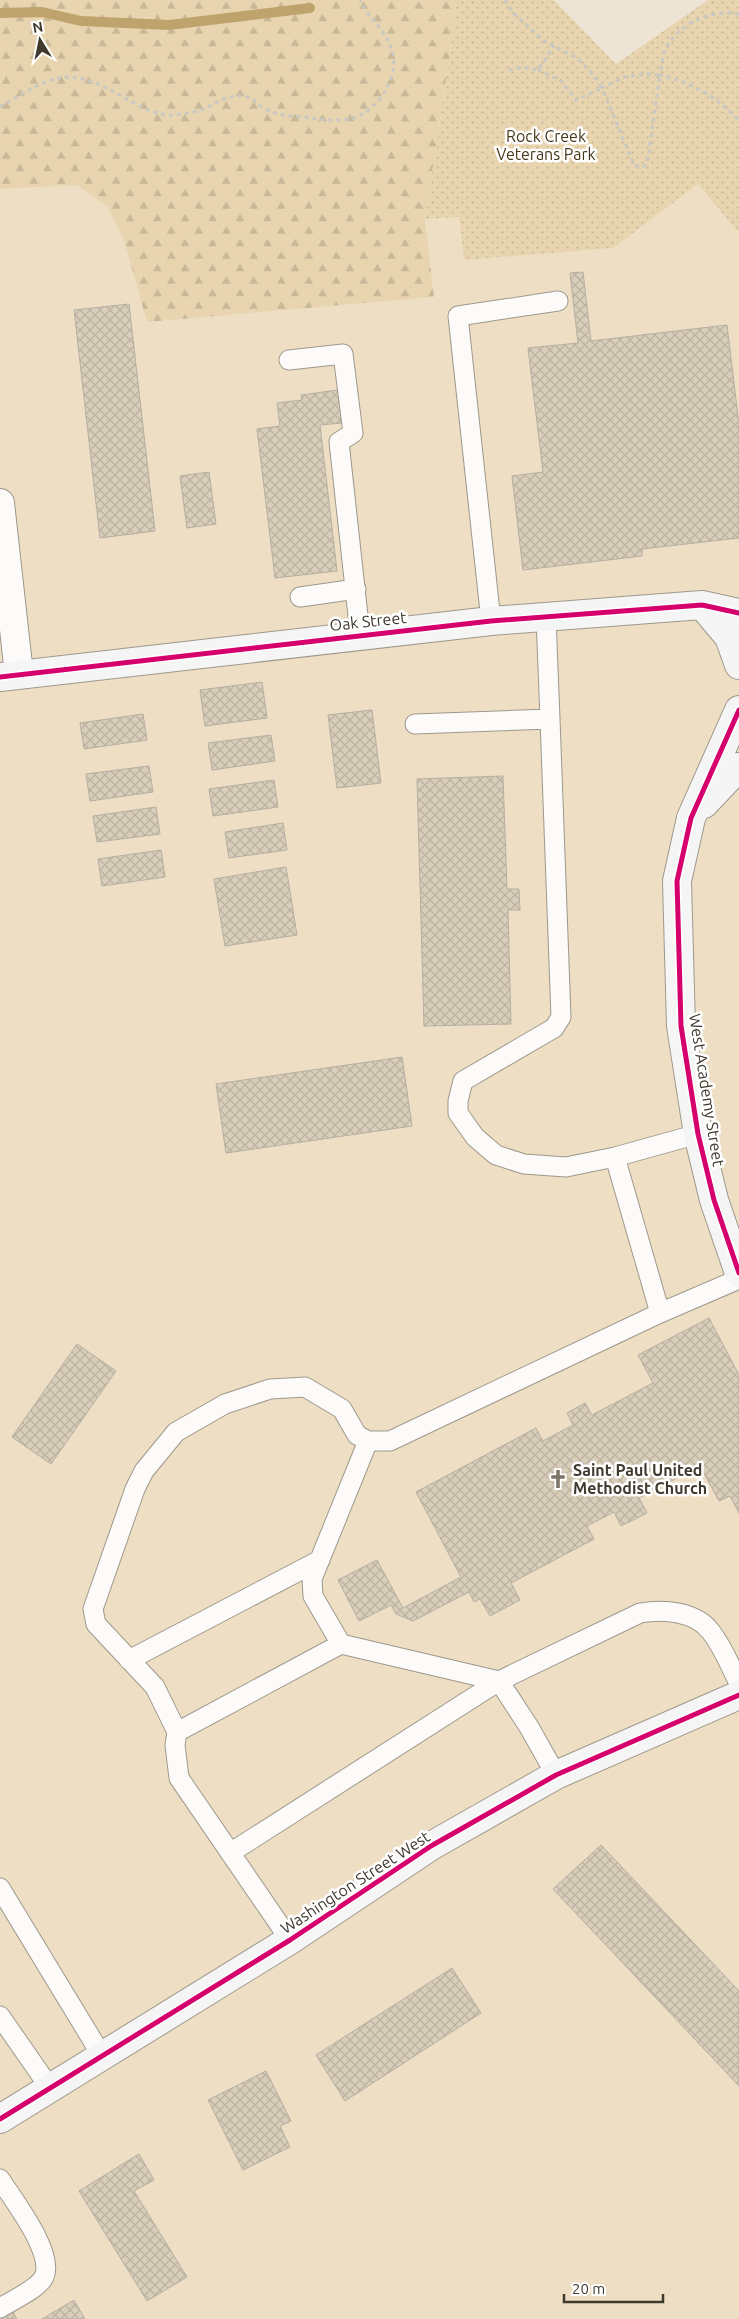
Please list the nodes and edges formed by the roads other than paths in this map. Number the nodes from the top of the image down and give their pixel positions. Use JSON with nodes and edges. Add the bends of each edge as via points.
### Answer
{"nodes":[{"id":1,"x":558,"y":301,"type":"dead end"},
{"id":2,"x":289,"y":360,"type":"dead end"},
{"id":3,"x":0,"y":503,"type":"edge"},
{"id":4,"x":356,"y":589,"type":"junction"},
{"id":5,"x":300,"y":597,"type":"dead end"},
{"id":6,"x":702,"y":605,"type":"junction"},
{"id":7,"x":739,"y":613,"type":"edge"},
{"id":8,"x":546,"y":617,"type":"junction"},
{"id":9,"x":491,"y":621,"type":"junction"},
{"id":10,"x":360,"y":634,"type":"junction"},
{"id":11,"x":739,"y":665,"type":"edge"},
{"id":12,"x":10,"y":676,"type":"edge"},
{"id":13,"x":739,"y":710,"type":"edge"},
{"id":14,"x":550,"y":719,"type":"junction"},
{"id":15,"x":415,"y":724,"type":"dead end"},
{"id":16,"x":739,"y":767,"type":"edge"},
{"id":17,"x":691,"y":818,"type":"junction"},
{"id":18,"x":698,"y":1134,"type":"junction"},
{"id":19,"x":615,"y":1157,"type":"junction"},
{"id":20,"x":739,"y":1273,"type":"edge"},
{"id":21,"x":739,"y":1279,"type":"edge"},
{"id":22,"x":660,"y":1313,"type":"junction"},
{"id":23,"x":368,"y":1441,"type":"junction"},
{"id":24,"x":320,"y":1560,"type":"junction"},
{"id":25,"x":341,"y":1644,"type":"junction"},
{"id":26,"x":130,"y":1660,"type":"junction"},
{"id":27,"x":499,"y":1681,"type":"junction"},
{"id":28,"x":739,"y":1683,"type":"edge"},
{"id":29,"x":739,"y":1695,"type":"edge"},
{"id":30,"x":178,"y":1732,"type":"junction"},
{"id":31,"x":556,"y":1775,"type":"junction"},
{"id":32,"x":230,"y":1853,"type":"junction"},
{"id":33,"x":0,"y":1888,"type":"edge"},
{"id":34,"x":290,"y":1940,"type":"junction"},
{"id":35,"x":0,"y":2016,"type":"edge"},
{"id":36,"x":102,"y":2056,"type":"junction"},
{"id":37,"x":50,"y":2088,"type":"junction"},
{"id":38,"x":0,"y":2119,"type":"edge"},
{"id":39,"x":0,"y":2179,"type":"edge"},
{"id":40,"x":0,"y":2308,"type":"edge"}],
"edges":[{"from":1,"to":9,"type":"lane","via":[[458,316]]},
{"from":2,"to":4,"type":"lane","via":[[343,354],[353,432],[339,442]]},
{"from":3,"to":12,"type":"street"},
{"from":4,"to":5,"type":"lane"},
{"from":4,"to":10,"type":"lane"},
{"from":6,"to":7,"type":"street","name":"Oak Street"},
{"from":6,"to":8,"type":"street","name":"Oak Street"},
{"from":6,"to":11,"type":"street","via":[[729,636]]},
{"from":8,"to":9,"type":"street","name":"Oak Street"},
{"from":8,"to":14,"type":"lane"},
{"from":9,"to":10,"type":"street","name":"Oak Street"},
{"from":10,"to":12,"type":"street","name":"Oak Street"},
{"from":13,"to":17,"type":"street","name":"West Academy Street"},
{"from":14,"to":15,"type":"lane"},
{"from":14,"to":19,"type":"lane","via":[[561,1017],[554,1028],[463,1080],[458,1113],[475,1137],[496,1155],[524,1164],[566,1166]]},
{"from":16,"to":17,"type":"street"},
{"from":17,"to":18,"type":"street","name":"West Academy Street","via":[[676,881],[681,1026]]},
{"from":18,"to":19,"type":"lane"},
{"from":18,"to":20,"type":"street","name":"West Academy Street","via":[[714,1200]]},
{"from":19,"to":22,"type":"lane"},
{"from":21,"to":22,"type":"lane"},
{"from":22,"to":23,"type":"lane","via":[[390,1441]]},
{"from":23,"to":24,"type":"lane"},
{"from":23,"to":26,"type":"lane","via":[[357,1436],[342,1409],[305,1387],[270,1389],[225,1404],[176,1432],[144,1471],[93,1609],[96,1624]]},
{"from":24,"to":25,"type":"lane","via":[[312,1579],[313,1596]]},
{"from":24,"to":26,"type":"lane"},
{"from":25,"to":27,"type":"lane"},
{"from":25,"to":30,"type":"lane"},
{"from":26,"to":30,"type":"lane","via":[[155,1687]]},
{"from":27,"to":28,"type":"lane","via":[[640,1613],[656,1610],[689,1615],[711,1630]]},
{"from":27,"to":31,"type":"lane"},
{"from":27,"to":32,"type":"lane"},
{"from":29,"to":31,"type":"street","name":"Washington Street West"},
{"from":30,"to":32,"type":"lane","via":[[174,1745],[179,1778]]},
{"from":31,"to":34,"type":"street","name":"Washington Street West","via":[[431,1846]]},
{"from":32,"to":34,"type":"lane"},
{"from":33,"to":36,"type":"lane"},
{"from":34,"to":36,"type":"street","name":"Washington Street West"},
{"from":35,"to":37,"type":"lane"},
{"from":36,"to":37,"type":"street","name":"Washington Street West"},
{"from":37,"to":38,"type":"street","name":"Washington Street West"},
{"from":39,"to":40,"type":"lane","via":[[39,2241],[47,2260],[44,2277],[36,2286]]}]}
